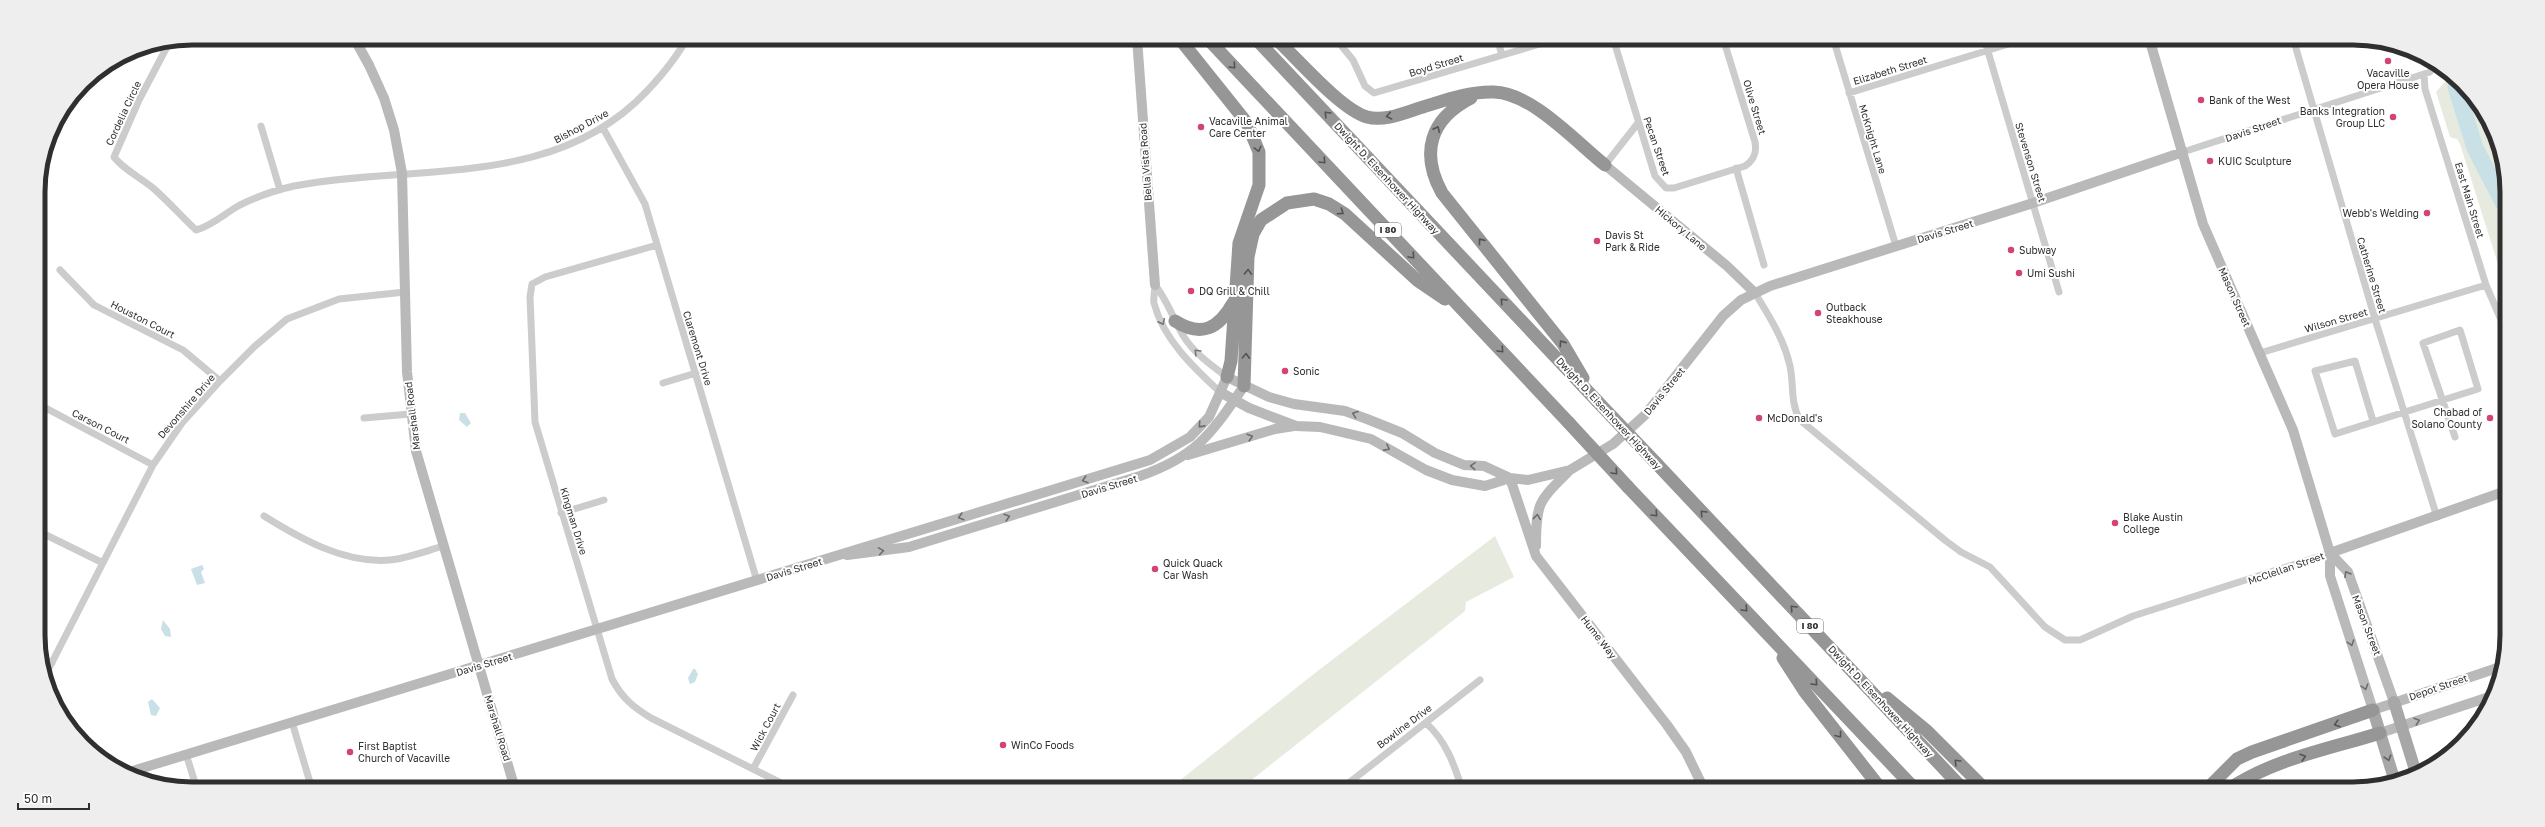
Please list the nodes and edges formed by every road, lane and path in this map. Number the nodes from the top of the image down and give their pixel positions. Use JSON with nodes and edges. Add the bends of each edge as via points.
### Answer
{"nodes":[{"id":1,"x":358,"y":45,"type":"edge"},
{"id":2,"x":682,"y":45,"type":"edge"},
{"id":3,"x":1138,"y":45,"type":"edge"},
{"id":4,"x":1185,"y":45,"type":"edge"},
{"id":5,"x":1213,"y":45,"type":"edge"},
{"id":6,"x":1262,"y":45,"type":"edge"},
{"id":7,"x":1282,"y":45,"type":"edge"},
{"id":8,"x":1341,"y":45,"type":"edge"},
{"id":9,"x":1499,"y":45,"type":"edge"},
{"id":10,"x":1536,"y":45,"type":"edge"},
{"id":11,"x":1615,"y":45,"type":"edge"},
{"id":12,"x":1725,"y":45,"type":"edge"},
{"id":13,"x":1834,"y":45,"type":"edge"},
{"id":14,"x":1986,"y":45,"type":"edge"},
{"id":15,"x":2005,"y":45,"type":"edge"},
{"id":16,"x":2151,"y":45,"type":"edge"},
{"id":17,"x":2295,"y":45,"type":"edge"},
{"id":18,"x":167,"y":47,"type":"edge"},
{"id":19,"x":1988,"y":50,"type":"junction"},
{"id":20,"x":1502,"y":55,"type":"junction"},
{"id":21,"x":2432,"y":69,"type":"edge"},
{"id":22,"x":2424,"y":74,"type":"junction"},
{"id":23,"x":1481,"y":93,"type":"junction"},
{"id":24,"x":1849,"y":93,"type":"junction"},
{"id":25,"x":2313,"y":109,"type":"junction"},
{"id":26,"x":1638,"y":123,"type":"junction"},
{"id":27,"x":261,"y":126,"type":"dead end"},
{"id":28,"x":603,"y":128,"type":"junction"},
{"id":29,"x":2183,"y":152,"type":"junction"},
{"id":30,"x":1604,"y":165,"type":"junction"},
{"id":31,"x":1736,"y":168,"type":"junction"},
{"id":32,"x":402,"y":173,"type":"junction"},
{"id":33,"x":280,"y":190,"type":"junction"},
{"id":34,"x":2033,"y":203,"type":"junction"},
{"id":35,"x":658,"y":245,"type":"junction"},
{"id":36,"x":1896,"y":246,"type":"junction"},
{"id":37,"x":1764,"y":265,"type":"dead end"},
{"id":38,"x":60,"y":270,"type":"dead end"},
{"id":39,"x":1155,"y":285,"type":"junction"},
{"id":40,"x":2486,"y":286,"type":"junction"},
{"id":41,"x":405,"y":292,"type":"junction"},
{"id":42,"x":2059,"y":292,"type":"dead end"},
{"id":43,"x":1755,"y":293,"type":"junction"},
{"id":44,"x":1234,"y":302,"type":"junction"},
{"id":45,"x":1463,"y":311,"type":"junction"},
{"id":46,"x":2500,"y":318,"type":"edge"},
{"id":47,"x":2375,"y":319,"type":"junction"},
{"id":48,"x":1175,"y":321,"type":"junction"},
{"id":49,"x":2260,"y":353,"type":"junction"},
{"id":50,"x":696,"y":373,"type":"junction"},
{"id":51,"x":1227,"y":377,"type":"junction"},
{"id":52,"x":220,"y":381,"type":"junction"},
{"id":53,"x":663,"y":383,"type":"dead end"},
{"id":54,"x":1244,"y":386,"type":"junction"},
{"id":55,"x":1220,"y":392,"type":"junction"},
{"id":56,"x":1234,"y":400,"type":"junction"},
{"id":57,"x":1596,"y":400,"type":"junction"},
{"id":58,"x":2443,"y":401,"type":"junction"},
{"id":59,"x":45,"y":408,"type":"edge"},
{"id":60,"x":2404,"y":413,"type":"junction"},
{"id":61,"x":410,"y":414,"type":"junction"},
{"id":62,"x":364,"y":418,"type":"dead end"},
{"id":63,"x":2373,"y":422,"type":"junction"},
{"id":64,"x":1296,"y":426,"type":"junction"},
{"id":65,"x":2455,"y":437,"type":"dead end"},
{"id":66,"x":1186,"y":456,"type":"junction"},
{"id":67,"x":153,"y":465,"type":"junction"},
{"id":68,"x":1570,"y":470,"type":"junction"},
{"id":69,"x":1510,"y":478,"type":"junction"},
{"id":70,"x":2500,"y":493,"type":"edge"},
{"id":71,"x":604,"y":500,"type":"dead end"},
{"id":72,"x":561,"y":513,"type":"junction"},
{"id":73,"x":264,"y":516,"type":"dead end"},
{"id":74,"x":2437,"y":517,"type":"junction"},
{"id":75,"x":45,"y":534,"type":"edge"},
{"id":76,"x":443,"y":546,"type":"junction"},
{"id":77,"x":2330,"y":553,"type":"junction"},
{"id":78,"x":843,"y":555,"type":"junction"},
{"id":79,"x":1536,"y":556,"type":"junction"},
{"id":80,"x":103,"y":563,"type":"junction"},
{"id":81,"x":758,"y":581,"type":"junction"},
{"id":82,"x":597,"y":630,"type":"junction"},
{"id":83,"x":1769,"y":634,"type":"junction"},
{"id":84,"x":48,"y":661,"type":"edge"},
{"id":85,"x":1844,"y":662,"type":"junction"},
{"id":86,"x":52,"y":663,"type":"junction"},
{"id":87,"x":479,"y":666,"type":"junction"},
{"id":88,"x":49,"y":668,"type":"edge"},
{"id":89,"x":2496,"y":668,"type":"edge"},
{"id":90,"x":1480,"y":680,"type":"dead end"},
{"id":91,"x":793,"y":695,"type":"dead end"},
{"id":92,"x":2486,"y":698,"type":"edge"},
{"id":93,"x":2394,"y":702,"type":"junction"},
{"id":94,"x":2373,"y":710,"type":"junction"},
{"id":95,"x":292,"y":722,"type":"junction"},
{"id":96,"x":1426,"y":723,"type":"junction"},
{"id":97,"x":2402,"y":726,"type":"junction"},
{"id":98,"x":2380,"y":734,"type":"junction"},
{"id":99,"x":186,"y":754,"type":"junction"},
{"id":100,"x":2415,"y":768,"type":"edge"},
{"id":101,"x":753,"y":769,"type":"junction"},
{"id":102,"x":134,"y":770,"type":"edge"},
{"id":103,"x":2393,"y":776,"type":"edge"},
{"id":104,"x":195,"y":782,"type":"edge"},
{"id":105,"x":310,"y":782,"type":"edge"},
{"id":106,"x":513,"y":782,"type":"edge"},
{"id":107,"x":778,"y":782,"type":"edge"},
{"id":108,"x":1350,"y":782,"type":"edge"},
{"id":109,"x":1460,"y":782,"type":"edge"},
{"id":110,"x":1701,"y":782,"type":"edge"},
{"id":111,"x":1876,"y":782,"type":"edge"},
{"id":112,"x":1908,"y":782,"type":"edge"},
{"id":113,"x":1957,"y":782,"type":"edge"},
{"id":114,"x":1978,"y":782,"type":"edge"},
{"id":115,"x":2214,"y":782,"type":"edge"},
{"id":116,"x":2240,"y":782,"type":"edge"}],
"edges":[{"from":1,"to":32,"type":"street","name":"Marshall Road","via":[[384,98],[394,130]]},
{"from":2,"to":28,"type":"street","name":"Bishop Drive","via":[[661,76],[640,98]]},
{"from":3,"to":39,"type":"street","name":"Bella Vista Road"},
{"from":4,"to":44,"type":"highway","one_way":true,"via":[[1247,123],[1259,152],[1259,185],[1239,243]]},
{"from":5,"to":45,"type":"highway","number":"I 80","one_way":true},
{"from":57,"to":6,"type":"highway","name":"Dwight D. Eisenhower Highway","number":"I 80","one_way":true},
{"from":23,"to":7,"type":"highway","one_way":true,"via":[[1466,94],[1389,117],[1368,117],[1337,98]]},
{"from":8,"to":20,"type":"street","name":"Boyd Street","via":[[1354,60],[1369,91],[1374,93]]},
{"from":9,"to":20,"type":"street"},
{"from":10,"to":20,"type":"street","name":"Boyd Street"},
{"from":11,"to":26,"type":"street","name":"Pecan Street"},
{"from":12,"to":31,"type":"street","name":"Olive Street","via":[[1756,147],[1753,160]]},
{"from":13,"to":24,"type":"street","name":"McKnight Lane"},
{"from":14,"to":19,"type":"street","name":"Stevenson Street"},
{"from":15,"to":19,"type":"street","name":"Elizabeth Street"},
{"from":16,"to":29,"type":"street","name":"Mason Street"},
{"from":17,"to":25,"type":"street","name":"Catherine Street"},
{"from":18,"to":33,"type":"street","name":"Cordelia Circle","via":[[114,157],[121,166],[152,187],[196,230],[240,205]]},
{"from":19,"to":24,"type":"street","name":"Elizabeth Street"},
{"from":19,"to":34,"type":"street","name":"Stevenson Street"},
{"from":21,"to":22,"type":"street","name":"Davis Street"},
{"from":22,"to":25,"type":"street","name":"Davis Street"},
{"from":22,"to":40,"type":"street","name":"East Main Street","via":[[2425,89]]},
{"from":23,"to":30,"type":"highway","via":[[1507,94],[1535,107]]},
{"from":57,"to":23,"type":"highway","one_way":true,"via":[[1563,344],[1442,193],[1434,178],[1430,157],[1436,129],[1457,105]]},
{"from":24,"to":36,"type":"street","name":"McKnight Lane"},
{"from":25,"to":29,"type":"street","name":"Davis Street"},
{"from":25,"to":47,"type":"street","name":"Catherine Street"},
{"from":26,"to":30,"type":"street"},
{"from":26,"to":31,"type":"street","name":"Pecan Street","via":[[1655,176],[1666,188],[1674,188]]},
{"from":27,"to":33,"type":"street"},
{"from":28,"to":32,"type":"street","name":"Bishop Drive","via":[[570,145],[514,163]]},
{"from":28,"to":35,"type":"street","name":"Claremont Drive","via":[[639,189]]},
{"from":29,"to":34,"type":"street","name":"Davis Street"},
{"from":29,"to":49,"type":"street","name":"Mason Street","via":[[2203,224]]},
{"from":30,"to":43,"type":"street","name":"Hickory Lane","via":[[1727,266]]},
{"from":31,"to":37,"type":"street"},
{"from":32,"to":33,"type":"street","name":"Cordelia Circle","via":[[308,184]]},
{"from":32,"to":41,"type":"street","name":"Marshall Road"},
{"from":34,"to":36,"type":"street","name":"Davis Street"},
{"from":34,"to":42,"type":"street","name":"Stevenson Street"},
{"from":35,"to":50,"type":"street","name":"Claremont Drive"},
{"from":35,"to":72,"type":"street","name":"Kingman Drive","via":[[546,277],[532,284],[530,297],[535,422]]},
{"from":36,"to":43,"type":"street","name":"Davis Street"},
{"from":38,"to":52,"type":"street","name":"Houston Court","via":[[94,304],[182,350]]},
{"from":39,"to":48,"type":"street","via":[[1166,298]]},
{"from":39,"to":55,"type":"street","name":"Bella Vista Road","one_way":true,"via":[[1154,302],[1172,340]]},
{"from":40,"to":46,"type":"street","name":"East Main Street"},
{"from":40,"to":47,"type":"street","name":"Wilson Street"},
{"from":41,"to":52,"type":"street","name":"Devonshire Drive","via":[[339,299],[287,319]]},
{"from":41,"to":61,"type":"street","name":"Marshall Road"},
{"from":43,"to":68,"type":"street","name":"Davis Street","via":[[1741,300],[1723,316],[1645,415],[1613,444]]},
{"from":43,"to":77,"type":"street","name":"McClellan Street","via":[[1776,328],[1786,353],[1793,404],[1800,420],[1946,541],[1990,567],[2045,627],[2065,640],[2080,640],[2133,616],[2281,571]]},
{"from":44,"to":48,"type":"highway","via":[[1225,317],[1216,325],[1205,329],[1190,328]]},
{"from":44,"to":51,"type":"highway","via":[[1231,361]]},
{"from":54,"to":45,"type":"highway","one_way":true,"via":[[1248,257],[1253,234],[1261,220],[1287,203],[1314,199],[1329,204],[1345,214],[1417,280]]},
{"from":45,"to":83,"type":"highway","number":"I 80","one_way":true,"bridge":true},
{"from":47,"to":49,"type":"street","name":"Wilson Street"},
{"from":47,"to":60,"type":"street","name":"Catherine Street"},
{"from":51,"to":48,"type":"street","one_way":true,"via":[[1196,351]]},
{"from":49,"to":77,"type":"street","name":"Mason Street","via":[[2293,430]]},
{"from":50,"to":53,"type":"street"},
{"from":50,"to":81,"type":"street","name":"Claremont Drive"},
{"from":51,"to":54,"type":"street","name":"Davis Street"},
{"from":51,"to":55,"type":"street","name":"Davis Street"},
{"from":52,"to":67,"type":"street","name":"Devonshire Drive","via":[[178,429]]},
{"from":54,"to":56,"type":"street","name":"Davis Street"},
{"from":69,"to":54,"type":"street","name":"Davis Street","one_way":true,"via":[[1484,466],[1464,465],[1435,453],[1402,433],[1352,413],[1294,404]]},
{"from":55,"to":56,"type":"street","name":"Davis Street"},
{"from":55,"to":78,"type":"street","name":"Davis Street","one_way":true,"via":[[1209,417],[1190,437],[1150,460],[861,547]]},
{"from":56,"to":64,"type":"street","name":"Davis Street"},
{"from":56,"to":66,"type":"street","name":"Davis Street","via":[[1213,430]]},
{"from":85,"to":57,"type":"highway","name":"Dwight D. Eisenhower Highway","number":"I 80","one_way":true,"bridge":true},
{"from":58,"to":58,"type":"street","via":[[2478,389],[2460,330],[2423,343]]},
{"from":58,"to":60,"type":"street"},
{"from":58,"to":65,"type":"street"},
{"from":59,"to":67,"type":"street","name":"Carson Court"},
{"from":60,"to":63,"type":"street"},
{"from":60,"to":74,"type":"street","name":"Catherine Street"},
{"from":61,"to":62,"type":"street"},
{"from":61,"to":76,"type":"street","name":"Marshall Road","via":[[421,471]]},
{"from":63,"to":63,"type":"street","via":[[2335,434],[2315,371],[2355,361]]},
{"from":66,"to":64,"type":"street","one_way":true,"via":[[1274,429]]},
{"from":64,"to":69,"type":"street","name":"Davis Street","one_way":true,"via":[[1320,427],[1371,439],[1426,470],[1452,480],[1485,486]]},
{"from":78,"to":66,"type":"street","name":"Davis Street","one_way":true,"via":[[909,547],[1140,476]]},
{"from":67,"to":80,"type":"street","name":"Devonshire Drive"},
{"from":68,"to":69,"type":"street","name":"Davis Street","via":[[1528,480]]},
{"from":79,"to":68,"type":"street","one_way":true,"via":[[1536,514],[1540,502]]},
{"from":69,"to":79,"type":"street","name":"Hume Way"},
{"from":70,"to":74,"type":"street","name":"McClellan Street"},
{"from":71,"to":72,"type":"street"},
{"from":72,"to":82,"type":"street","name":"Kingman Drive"},
{"from":73,"to":76,"type":"street","via":[[288,531],[335,552],[366,560],[408,557]]},
{"from":74,"to":77,"type":"street","name":"McClellan Street"},
{"from":75,"to":80,"type":"street"},
{"from":76,"to":87,"type":"street","name":"Marshall Road"},
{"from":93,"to":77,"type":"street","name":"Mason Street","one_way":true,"via":[[2348,572]]},
{"from":77,"to":94,"type":"street","name":"Mason Street","one_way":true,"via":[[2330,576]]},
{"from":78,"to":81,"type":"street","name":"Davis Street"},
{"from":79,"to":110,"type":"street","name":"Hume Way","via":[[1679,741]]},
{"from":80,"to":86,"type":"street","name":"Devonshire Drive"},
{"from":81,"to":82,"type":"street","name":"Davis Street"},
{"from":82,"to":87,"type":"street","name":"Davis Street"},
{"from":82,"to":101,"type":"street","name":"Kingman Drive","via":[[612,679],[619,693],[631,706]]},
{"from":83,"to":111,"type":"highway","one_way":true,"via":[[1805,692]]},
{"from":83,"to":112,"type":"highway","number":"I 80","one_way":true},
{"from":84,"to":86,"type":"street"},
{"from":85,"to":113,"type":"highway","name":"Dwight D. Eisenhower Highway","number":"I 80"},
{"from":114,"to":85,"type":"highway","one_way":true,"via":[[1927,732]]},
{"from":86,"to":88,"type":"street","name":"Devonshire Drive"},
{"from":87,"to":95,"type":"street","name":"Davis Street"},
{"from":87,"to":106,"type":"street","name":"Marshall Road"},
{"from":89,"to":93,"type":"street","name":"Depot Street"},
{"from":90,"to":96,"type":"street","name":"Bowline Drive"},
{"from":91,"to":101,"type":"street","name":"Wick Court"},
{"from":97,"to":92,"type":"street","one_way":true},
{"from":93,"to":94,"type":"street","name":"Depot Street"},
{"from":93,"to":97,"type":"main road"},
{"from":94,"to":98,"type":"main road"},
{"from":94,"to":115,"type":"highway","one_way":true,"via":[[2252,752],[2237,759]]},
{"from":95,"to":99,"type":"street","name":"Davis Street"},
{"from":95,"to":105,"type":"street"},
{"from":96,"to":108,"type":"street","name":"Bowline Drive"},
{"from":96,"to":109,"type":"street","via":[[1436,732],[1451,756]]},
{"from":97,"to":98,"type":"street"},
{"from":97,"to":100,"type":"main road"},
{"from":98,"to":103,"type":"main road","one_way":true},
{"from":116,"to":98,"type":"highway","one_way":true,"via":[[2276,765]]},
{"from":99,"to":102,"type":"street","name":"Davis Street"},
{"from":99,"to":104,"type":"street"},
{"from":101,"to":107,"type":"street","name":"Kingman Drive"}]}
